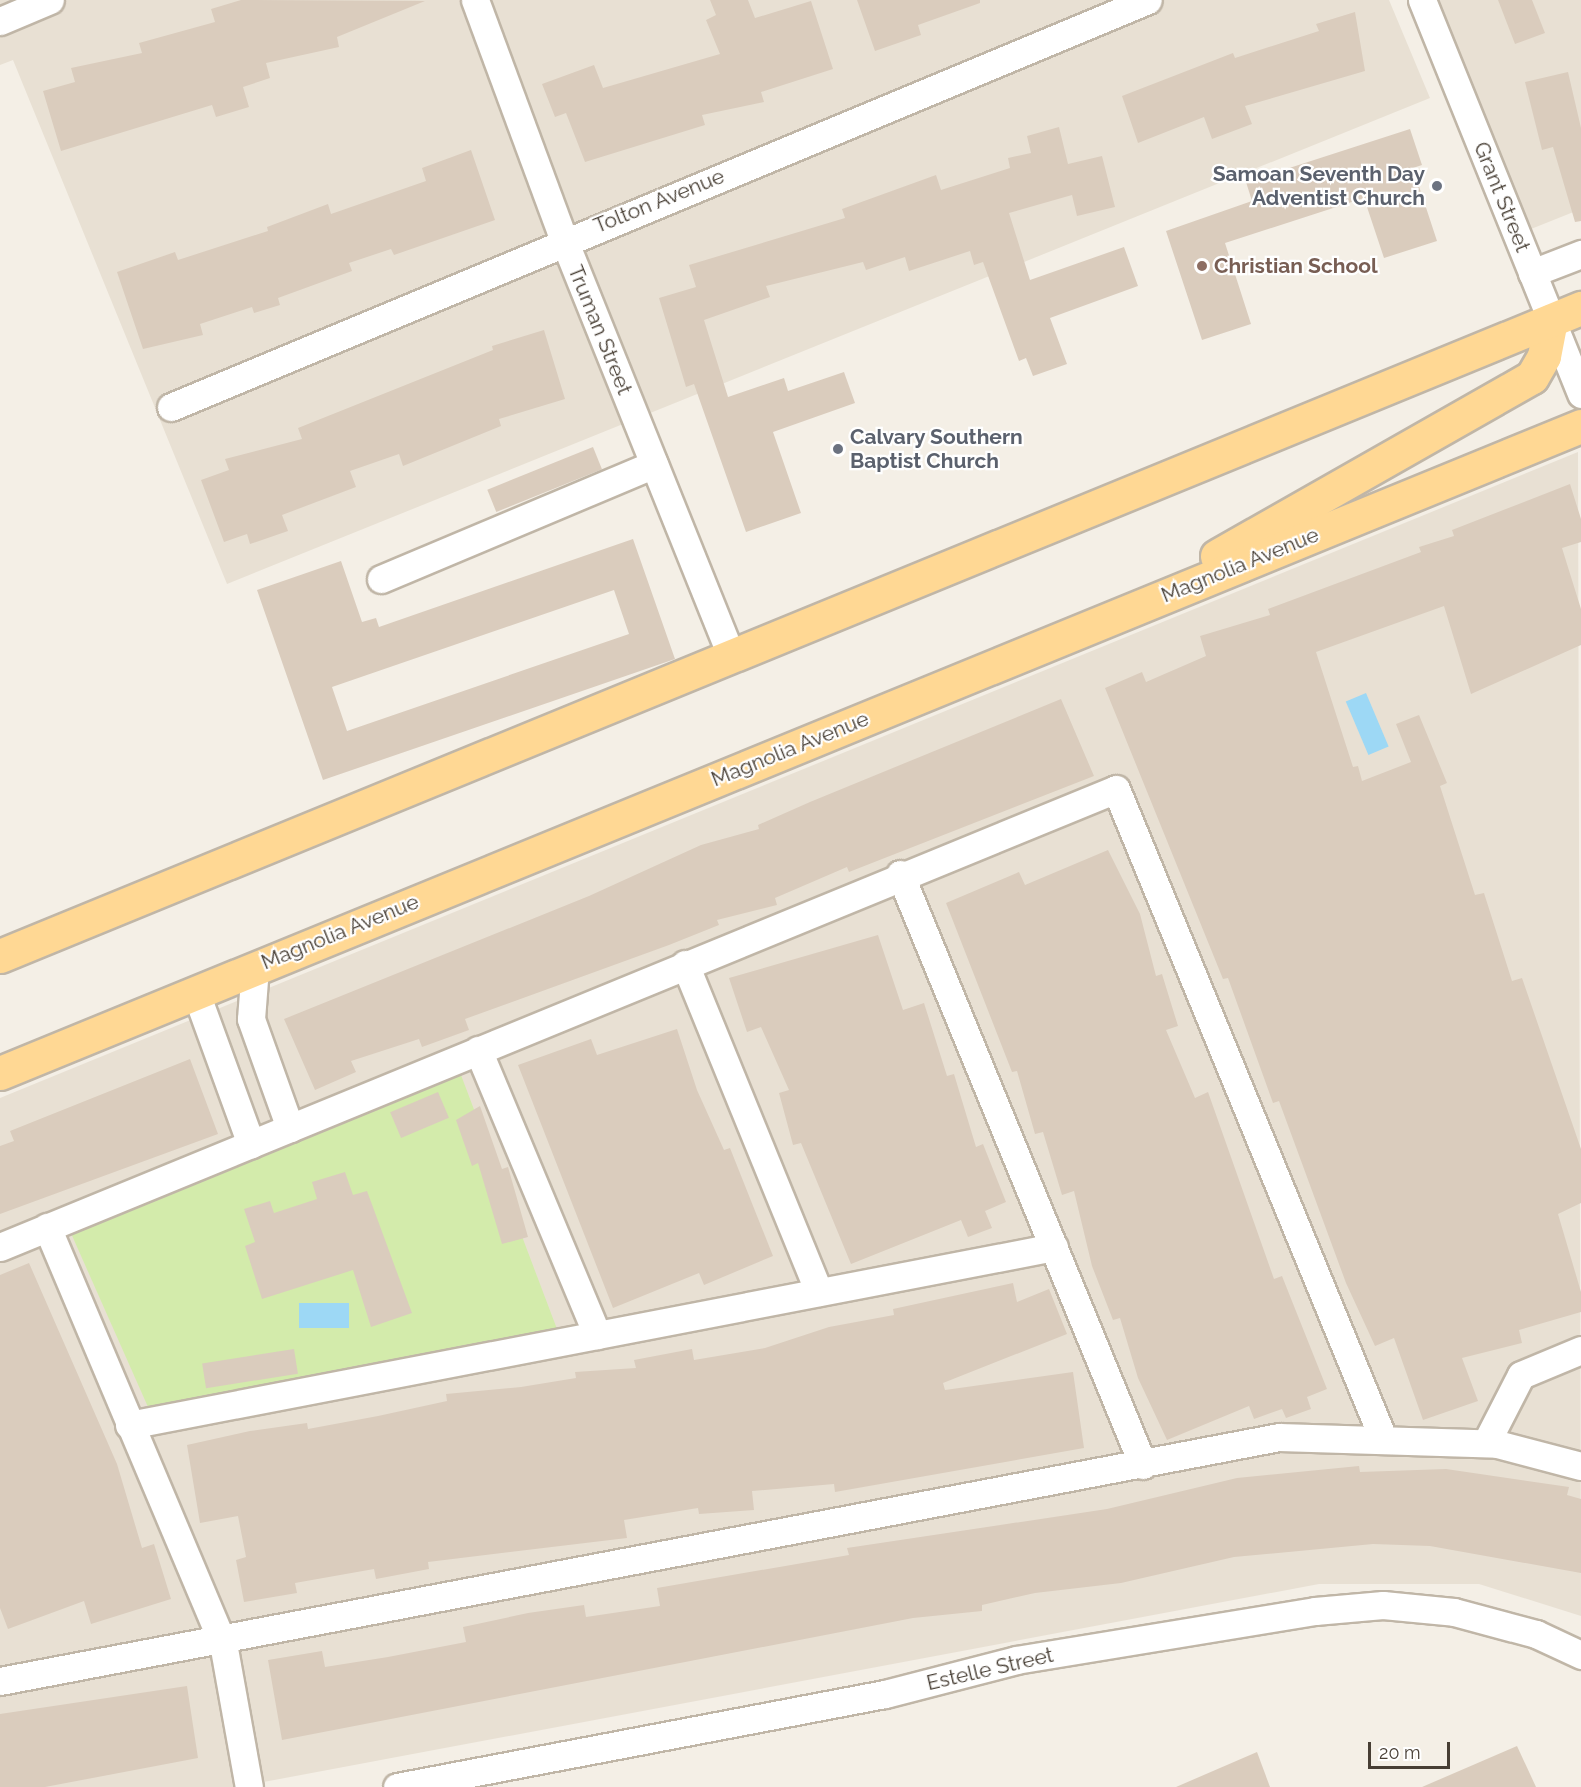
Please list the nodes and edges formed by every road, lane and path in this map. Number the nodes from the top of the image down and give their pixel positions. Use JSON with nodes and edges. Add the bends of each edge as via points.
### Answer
{"nodes":[{"id":1,"x":50,"y":0,"type":"edge"},
{"id":2,"x":475,"y":0,"type":"edge"},
{"id":3,"x":1148,"y":0,"type":"edge"},
{"id":4,"x":1422,"y":0,"type":"edge"},
{"id":5,"x":0,"y":21,"type":"edge"},
{"id":6,"x":564,"y":240,"type":"junction"},
{"id":7,"x":1581,"y":254,"type":"edge"},
{"id":8,"x":1532,"y":273,"type":"junction"},
{"id":9,"x":1581,"y":309,"type":"edge"},
{"id":10,"x":1551,"y":321,"type":"junction"},
{"id":11,"x":1581,"y":394,"type":"edge"},
{"id":12,"x":171,"y":407,"type":"dead end"},
{"id":13,"x":1581,"y":426,"type":"edge"},
{"id":14,"x":654,"y":464,"type":"junction"},
{"id":15,"x":381,"y":579,"type":"dead end"},
{"id":16,"x":1098,"y":624,"type":"junction"},
{"id":17,"x":732,"y":658,"type":"junction"},
{"id":18,"x":900,"y":874,"type":"junction"},
{"id":19,"x":0,"y":956,"type":"edge"},
{"id":20,"x":685,"y":964,"type":"junction"},
{"id":21,"x":255,"y":967,"type":"junction"},
{"id":22,"x":196,"y":993,"type":"junction"},
{"id":23,"x":478,"y":1050,"type":"junction"},
{"id":24,"x":0,"y":1073,"type":"edge"},
{"id":25,"x":290,"y":1128,"type":"junction"},
{"id":26,"x":251,"y":1144,"type":"junction"},
{"id":27,"x":47,"y":1227,"type":"junction"},
{"id":28,"x":0,"y":1247,"type":"edge"},
{"id":29,"x":1054,"y":1247,"type":"junction"},
{"id":30,"x":819,"y":1292,"type":"junction"},
{"id":31,"x":597,"y":1335,"type":"junction"},
{"id":32,"x":1581,"y":1350,"type":"edge"},
{"id":33,"x":129,"y":1425,"type":"junction"},
{"id":34,"x":1382,"y":1437,"type":"junction"},
{"id":35,"x":1486,"y":1443,"type":"junction"},
{"id":36,"x":1143,"y":1465,"type":"junction"},
{"id":37,"x":1581,"y":1466,"type":"edge"},
{"id":38,"x":223,"y":1642,"type":"junction"},
{"id":39,"x":1581,"y":1655,"type":"edge"},
{"id":40,"x":0,"y":1681,"type":"edge"},
{"id":41,"x":249,"y":1787,"type":"edge"},
{"id":42,"x":397,"y":1787,"type":"edge"}],
"edges":[{"from":1,"to":5,"type":"street"},
{"from":2,"to":6,"type":"street","name":"Truman Street"},
{"from":3,"to":6,"type":"street","name":"Tolton Avenue"},
{"from":4,"to":8,"type":"street","name":"Grant Street"},
{"from":6,"to":12,"type":"street","name":"Tolton Avenue"},
{"from":6,"to":14,"type":"street","name":"Truman Street"},
{"from":7,"to":8,"type":"street"},
{"from":8,"to":10,"type":"street","name":"Grant Street"},
{"from":9,"to":10,"type":"main road"},
{"from":10,"to":11,"type":"street","name":"Grant Street"},
{"from":10,"to":16,"type":"main road","via":[[1544,356],[1532,377]]},
{"from":10,"to":17,"type":"main road"},
{"from":13,"to":16,"type":"main road","name":"Magnolia Avenue"},
{"from":14,"to":15,"type":"street"},
{"from":14,"to":17,"type":"street","name":"Truman Street"},
{"from":16,"to":21,"type":"main road","name":"Magnolia Avenue"},
{"from":17,"to":19,"type":"main road"},
{"from":18,"to":20,"type":"street"},
{"from":18,"to":29,"type":"street"},
{"from":18,"to":34,"type":"street","via":[[1116,789]]},
{"from":20,"to":23,"type":"street"},
{"from":20,"to":30,"type":"street"},
{"from":21,"to":22,"type":"main road","name":"Magnolia Avenue"},
{"from":21,"to":25,"type":"street","via":[[251,1019]]},
{"from":22,"to":24,"type":"main road","name":"Magnolia Avenue"},
{"from":22,"to":26,"type":"street"},
{"from":23,"to":25,"type":"street"},
{"from":23,"to":31,"type":"street"},
{"from":25,"to":26,"type":"street"},
{"from":26,"to":27,"type":"street"},
{"from":27,"to":28,"type":"street"},
{"from":27,"to":33,"type":"street"},
{"from":29,"to":30,"type":"street"},
{"from":29,"to":36,"type":"street"},
{"from":30,"to":31,"type":"street"},
{"from":31,"to":33,"type":"street"},
{"from":32,"to":35,"type":"street","via":[[1521,1375]]},
{"from":33,"to":38,"type":"street"},
{"from":34,"to":35,"type":"street"},
{"from":34,"to":36,"type":"street","via":[[1279,1437]]},
{"from":35,"to":37,"type":"street"},
{"from":36,"to":38,"type":"street"},
{"from":38,"to":40,"type":"street"},
{"from":38,"to":41,"type":"street"},
{"from":39,"to":42,"type":"street","name":"Estelle Street","via":[[1536,1634],[1454,1612],[1383,1605],[1315,1611],[1016,1660],[885,1694]]}]}
